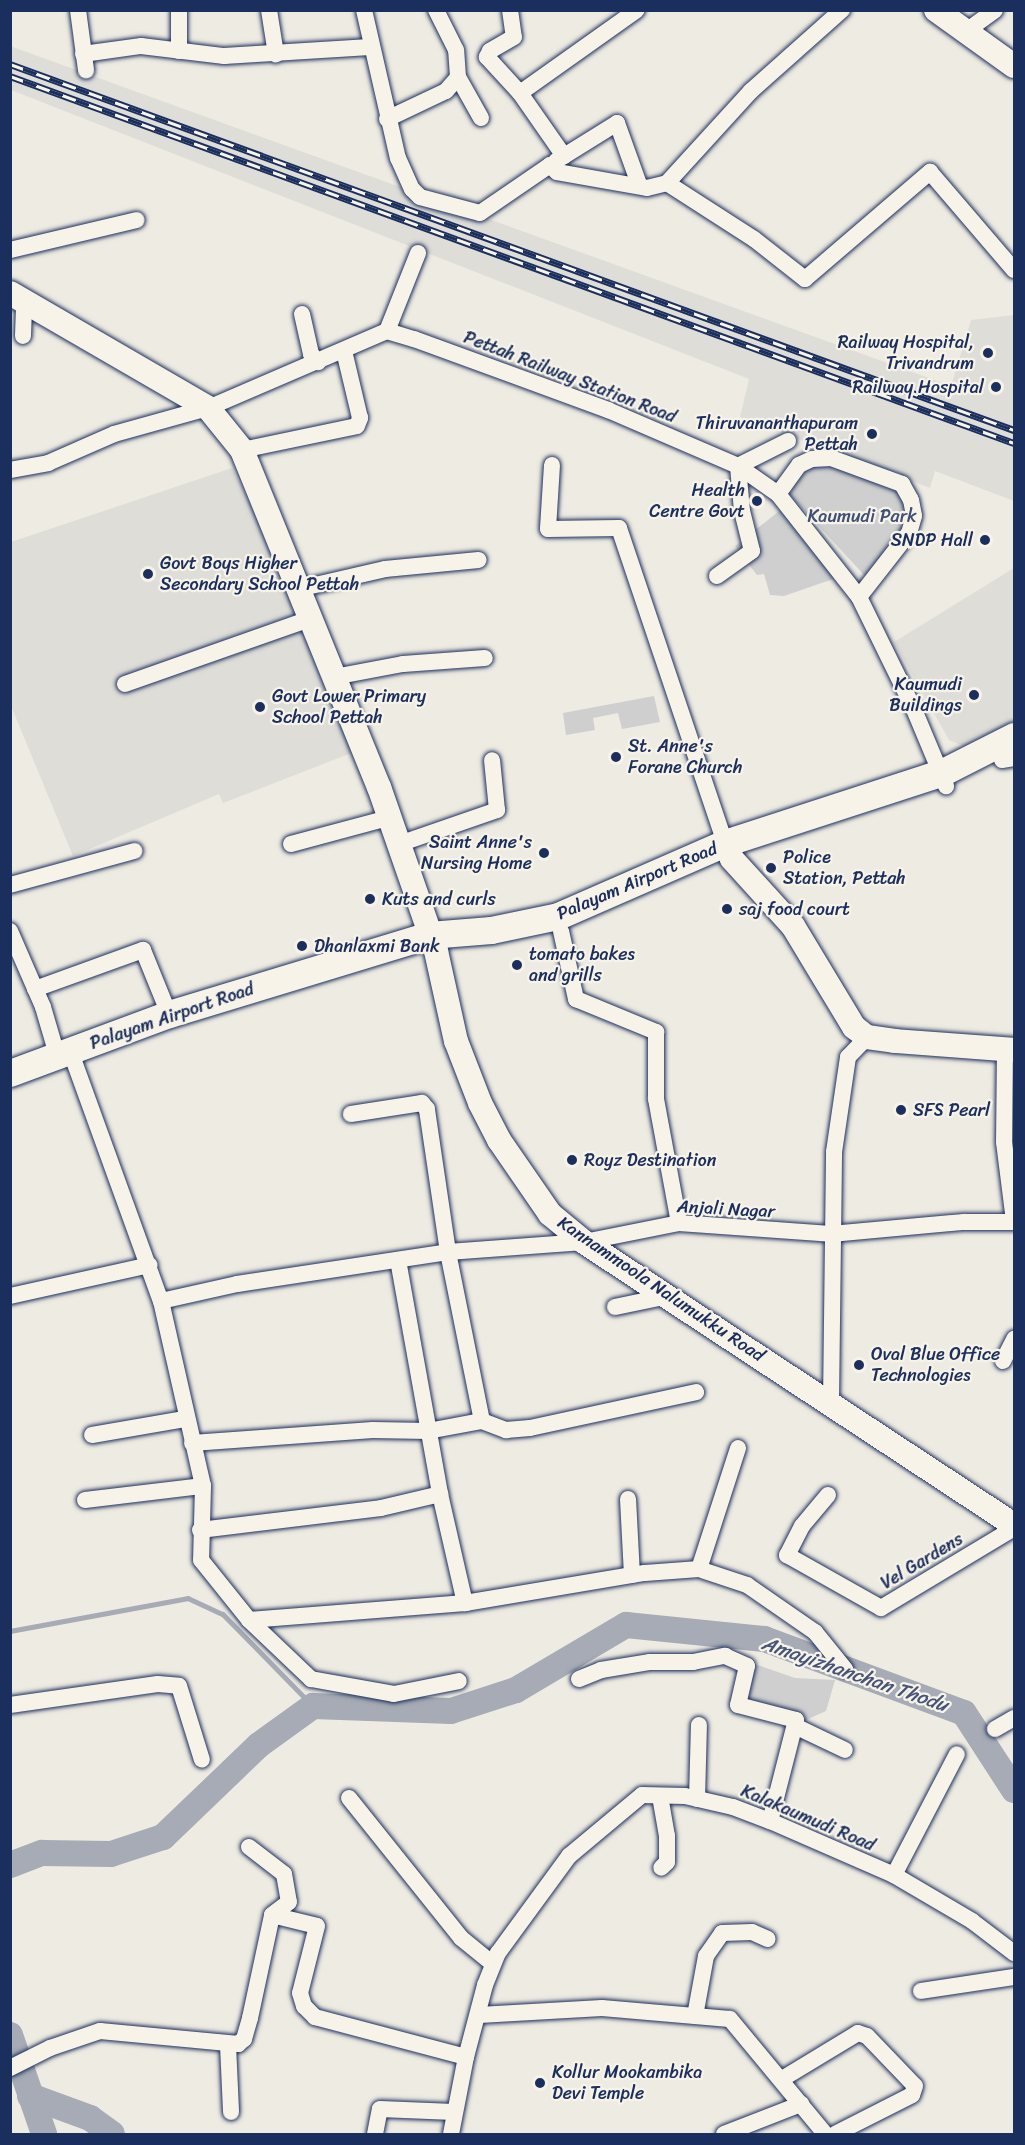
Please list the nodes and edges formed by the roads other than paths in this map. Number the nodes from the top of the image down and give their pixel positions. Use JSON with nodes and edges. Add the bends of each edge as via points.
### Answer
{"nodes":[{"id":1,"x":78,"y":10,"type":"edge"},
{"id":2,"x":179,"y":10,"type":"edge"},
{"id":3,"x":269,"y":10,"type":"edge"},
{"id":4,"x":436,"y":10,"type":"edge"},
{"id":5,"x":510,"y":10,"type":"edge"},
{"id":6,"x":637,"y":10,"type":"edge"},
{"id":7,"x":842,"y":10,"type":"edge"},
{"id":8,"x":936,"y":10,"type":"edge"},
{"id":9,"x":995,"y":10,"type":"edge"},
{"id":10,"x":368,"y":12,"type":"edge"},
{"id":11,"x":965,"y":32,"type":"junction"},
{"id":12,"x":370,"y":47,"type":"junction"},
{"id":13,"x":179,"y":51,"type":"junction"},
{"id":14,"x":276,"y":54,"type":"junction"},
{"id":15,"x":1014,"y":66,"type":"edge"},
{"id":16,"x":458,"y":77,"type":"junction"},
{"id":17,"x":520,"y":93,"type":"junction"},
{"id":18,"x":481,"y":118,"type":"dead end"},
{"id":19,"x":387,"y":119,"type":"junction"},
{"id":20,"x":557,"y":161,"type":"junction"},
{"id":21,"x":668,"y":183,"type":"junction"},
{"id":22,"x":639,"y":184,"type":"junction"},
{"id":23,"x":137,"y":220,"type":"dead end"},
{"id":24,"x":10,"y":250,"type":"edge"},
{"id":25,"x":418,"y":253,"type":"dead end"},
{"id":26,"x":1014,"y":270,"type":"edge"},
{"id":27,"x":17,"y":297,"type":"edge"},
{"id":28,"x":302,"y":314,"type":"dead end"},
{"id":29,"x":387,"y":331,"type":"junction"},
{"id":30,"x":23,"y":336,"type":"dead end"},
{"id":31,"x":344,"y":351,"type":"junction"},
{"id":32,"x":318,"y":362,"type":"junction"},
{"id":33,"x":208,"y":408,"type":"junction"},
{"id":34,"x":788,"y":441,"type":"dead end"},
{"id":35,"x":242,"y":450,"type":"junction"},
{"id":36,"x":552,"y":465,"type":"dead end"},
{"id":37,"x":738,"y":466,"type":"junction"},
{"id":38,"x":10,"y":470,"type":"edge"},
{"id":39,"x":778,"y":494,"type":"junction"},
{"id":40,"x":479,"y":560,"type":"dead end"},
{"id":41,"x":717,"y":576,"type":"dead end"},
{"id":42,"x":298,"y":589,"type":"junction"},
{"id":43,"x":859,"y":597,"type":"junction"},
{"id":44,"x":310,"y":619,"type":"junction"},
{"id":45,"x":485,"y":658,"type":"dead end"},
{"id":46,"x":334,"y":677,"type":"junction"},
{"id":47,"x":125,"y":684,"type":"dead end"},
{"id":48,"x":1014,"y":736,"type":"edge"},
{"id":49,"x":1010,"y":757,"type":"edge"},
{"id":50,"x":492,"y":760,"type":"dead end"},
{"id":51,"x":943,"y":779,"type":"junction"},
{"id":52,"x":388,"y":818,"type":"junction"},
{"id":53,"x":291,"y":844,"type":"dead end"},
{"id":54,"x":399,"y":844,"type":"junction"},
{"id":55,"x":135,"y":851,"type":"dead end"},
{"id":56,"x":728,"y":851,"type":"junction"},
{"id":57,"x":10,"y":885,"type":"edge"},
{"id":58,"x":10,"y":931,"type":"edge"},
{"id":59,"x":561,"y":932,"type":"junction"},
{"id":60,"x":433,"y":943,"type":"junction"},
{"id":61,"x":35,"y":989,"type":"junction"},
{"id":62,"x":169,"y":1014,"type":"junction"},
{"id":63,"x":867,"y":1037,"type":"junction"},
{"id":64,"x":1010,"y":1049,"type":"edge"},
{"id":65,"x":66,"y":1060,"type":"junction"},
{"id":66,"x":10,"y":1073,"type":"edge"},
{"id":67,"x":10,"y":1090,"type":"edge"},
{"id":68,"x":351,"y":1114,"type":"dead end"},
{"id":69,"x":1014,"y":1222,"type":"edge"},
{"id":70,"x":679,"y":1223,"type":"junction"},
{"id":71,"x":831,"y":1234,"type":"junction"},
{"id":72,"x":584,"y":1242,"type":"junction"},
{"id":73,"x":448,"y":1252,"type":"junction"},
{"id":74,"x":398,"y":1260,"type":"junction"},
{"id":75,"x":150,"y":1265,"type":"junction"},
{"id":76,"x":10,"y":1296,"type":"edge"},
{"id":77,"x":668,"y":1296,"type":"junction"},
{"id":78,"x":161,"y":1301,"type":"junction"},
{"id":79,"x":615,"y":1307,"type":"dead end"},
{"id":80,"x":1014,"y":1338,"type":"edge"},
{"id":81,"x":1003,"y":1361,"type":"dead end"},
{"id":82,"x":696,"y":1392,"type":"dead end"},
{"id":83,"x":831,"y":1403,"type":"junction"},
{"id":84,"x":185,"y":1419,"type":"junction"},
{"id":85,"x":482,"y":1421,"type":"junction"},
{"id":86,"x":428,"y":1431,"type":"junction"},
{"id":87,"x":92,"y":1434,"type":"dead end"},
{"id":88,"x":192,"y":1443,"type":"junction"},
{"id":89,"x":738,"y":1448,"type":"dead end"},
{"id":90,"x":204,"y":1486,"type":"junction"},
{"id":91,"x":440,"y":1494,"type":"junction"},
{"id":92,"x":828,"y":1495,"type":"dead end"},
{"id":93,"x":628,"y":1499,"type":"dead end"},
{"id":94,"x":85,"y":1500,"type":"dead end"},
{"id":95,"x":1012,"y":1522,"type":"edge"},
{"id":96,"x":200,"y":1530,"type":"junction"},
{"id":97,"x":699,"y":1569,"type":"junction"},
{"id":98,"x":632,"y":1575,"type":"junction"},
{"id":99,"x":465,"y":1603,"type":"junction"},
{"id":100,"x":249,"y":1620,"type":"junction"},
{"id":101,"x":845,"y":1669,"type":"dead end"},
{"id":102,"x":579,"y":1679,"type":"dead end"},
{"id":103,"x":459,"y":1681,"type":"dead end"},
{"id":104,"x":10,"y":1705,"type":"edge"},
{"id":105,"x":1014,"y":1718,"type":"edge"},
{"id":106,"x":699,"y":1725,"type":"dead end"},
{"id":107,"x":796,"y":1727,"type":"junction"},
{"id":108,"x":995,"y":1729,"type":"dead end"},
{"id":109,"x":845,"y":1750,"type":"dead end"},
{"id":110,"x":957,"y":1754,"type":"dead end"},
{"id":111,"x":202,"y":1760,"type":"dead end"},
{"id":112,"x":660,"y":1796,"type":"junction"},
{"id":113,"x":349,"y":1798,"type":"dead end"},
{"id":114,"x":697,"y":1798,"type":"junction"},
{"id":115,"x":770,"y":1821,"type":"junction"},
{"id":116,"x":249,"y":1847,"type":"dead end"},
{"id":117,"x":661,"y":1868,"type":"dead end"},
{"id":118,"x":894,"y":1875,"type":"junction"},
{"id":119,"x":272,"y":1915,"type":"junction"},
{"id":120,"x":768,"y":1939,"type":"dead end"},
{"id":121,"x":1014,"y":1953,"type":"edge"},
{"id":122,"x":493,"y":1964,"type":"junction"},
{"id":123,"x":1014,"y":1977,"type":"edge"},
{"id":124,"x":921,"y":1991,"type":"dead end"},
{"id":125,"x":479,"y":2015,"type":"junction"},
{"id":126,"x":695,"y":2016,"type":"junction"},
{"id":127,"x":228,"y":2045,"type":"junction"},
{"id":128,"x":466,"y":2057,"type":"junction"},
{"id":129,"x":10,"y":2068,"type":"edge"},
{"id":130,"x":782,"y":2079,"type":"junction"},
{"id":131,"x":801,"y":2104,"type":"junction"},
{"id":132,"x":231,"y":2112,"type":"dead end"},
{"id":133,"x":454,"y":2112,"type":"junction"},
{"id":134,"x":375,"y":2134,"type":"edge"},
{"id":135,"x":452,"y":2134,"type":"edge"},
{"id":136,"x":724,"y":2134,"type":"edge"},
{"id":137,"x":825,"y":2134,"type":"edge"},
{"id":138,"x":835,"y":2134,"type":"edge"}],
"edges":[{"from":1,"to":13,"type":"street","via":[[85,62],[141,46]]},
{"from":2,"to":13,"type":"street"},
{"from":3,"to":14,"type":"street"},
{"from":4,"to":16,"type":"street","via":[[456,50]]},
{"from":5,"to":17,"type":"street","via":[[514,38],[490,51],[487,57]]},
{"from":6,"to":17,"type":"street"},
{"from":7,"to":21,"type":"street","via":[[751,91]]},
{"from":8,"to":11,"type":"main road"},
{"from":9,"to":11,"type":"street"},
{"from":10,"to":12,"type":"street"},
{"from":11,"to":15,"type":"main road"},
{"from":12,"to":14,"type":"street"},
{"from":12,"to":19,"type":"street"},
{"from":13,"to":14,"type":"street","via":[[224,56]]},
{"from":16,"to":18,"type":"street"},
{"from":16,"to":19,"type":"street","via":[[446,91]]},
{"from":17,"to":20,"type":"street"},
{"from":19,"to":20,"type":"street","via":[[412,189],[432,201],[480,213]]},
{"from":20,"to":22,"type":"street","via":[[557,172]]},
{"from":20,"to":22,"type":"street","via":[[617,123]]},
{"from":21,"to":22,"type":"street","via":[[647,188]]},
{"from":21,"to":26,"type":"street","via":[[754,239],[805,279],[930,172]]},
{"from":23,"to":24,"type":"street"},
{"from":25,"to":29,"type":"street"},
{"from":27,"to":30,"type":"street"},
{"from":27,"to":33,"type":"main road"},
{"from":28,"to":32,"type":"street","via":[[311,354]]},
{"from":29,"to":31,"type":"street"},
{"from":29,"to":37,"type":"street","name":"Pettah Railway Station Road","via":[[608,410]]},
{"from":31,"to":32,"type":"street"},
{"from":31,"to":35,"type":"street","via":[[360,418],[357,426]]},
{"from":32,"to":33,"type":"street"},
{"from":33,"to":35,"type":"main road","name":"Kannammoola Nalumukku Road"},
{"from":33,"to":38,"type":"street","via":[[114,434],[48,463]]},
{"from":34,"to":37,"type":"street"},
{"from":35,"to":42,"type":"main road","name":"Kannammoola Nalumukku Road"},
{"from":36,"to":56,"type":"street","via":[[548,529],[619,528]]},
{"from":37,"to":39,"type":"street","name":"Pettah Railway Station Road"},
{"from":37,"to":41,"type":"street","via":[[742,512],[752,551]]},
{"from":39,"to":43,"type":"street","name":"Pettah Railway Station Road"},
{"from":39,"to":43,"type":"street","via":[[799,465],[812,459],[831,458],[902,484],[914,516],[909,533]]},
{"from":40,"to":42,"type":"street","via":[[385,569]]},
{"from":42,"to":44,"type":"main road","name":"Kannammoola Nalumukku Road"},
{"from":43,"to":51,"type":"street","name":"Pettah Railway Station Road"},
{"from":44,"to":46,"type":"main road","name":"Kannammoola Nalumukku Road"},
{"from":44,"to":47,"type":"street"},
{"from":45,"to":46,"type":"street","via":[[403,664]]},
{"from":46,"to":52,"type":"main road","name":"Kannammoola Nalumukku Road"},
{"from":48,"to":51,"type":"main road","name":"Palayam Airport Road"},
{"from":49,"to":51,"type":"main road","name":"Palayam Airport Road"},
{"from":50,"to":54,"type":"street","via":[[497,810]]},
{"from":51,"to":56,"type":"main road","name":"Palayam Airport Road"},
{"from":52,"to":53,"type":"street"},
{"from":52,"to":54,"type":"main road","name":"Kannammoola Nalumukku Road"},
{"from":54,"to":60,"type":"main road","name":"Kannammoola Nalumukku Road"},
{"from":55,"to":57,"type":"street"},
{"from":56,"to":59,"type":"main road","name":"Palayam Airport Road"},
{"from":56,"to":60,"type":"main road","name":"Palayam Airport Road","via":[[558,916]]},
{"from":56,"to":63,"type":"main road","via":[[793,926],[854,1028]]},
{"from":58,"to":61,"type":"street"},
{"from":59,"to":60,"type":"main road","name":"Palayam Airport Road","via":[[489,947]]},
{"from":59,"to":70,"type":"street","via":[[576,999],[656,1032],[656,1099]]},
{"from":60,"to":62,"type":"main road","name":"Palayam Airport Road"},
{"from":60,"to":65,"type":"main road","name":"Palayam Airport Road"},
{"from":60,"to":72,"type":"main road","name":"Kannammoola Nalumukku Road","via":[[456,1041],[480,1103],[499,1140],[550,1214]]},
{"from":61,"to":62,"type":"street","via":[[143,950]]},
{"from":61,"to":65,"type":"street"},
{"from":62,"to":65,"type":"main road","name":"Palayam Airport Road"},
{"from":63,"to":64,"type":"main road"},
{"from":63,"to":71,"type":"street","via":[[848,1057],[834,1152]]},
{"from":64,"to":69,"type":"street","via":[[1004,1142]]},
{"from":65,"to":66,"type":"main road","name":"Palayam Airport Road"},
{"from":65,"to":67,"type":"main road","name":"Palayam Airport Road"},
{"from":65,"to":75,"type":"street"},
{"from":68,"to":73,"type":"street","via":[[422,1103],[427,1109]]},
{"from":69,"to":71,"type":"street","name":"Anjali Nagar","via":[[964,1221]]},
{"from":70,"to":71,"type":"street","name":"Anjali Nagar"},
{"from":70,"to":72,"type":"street","name":"Anjali Nagar"},
{"from":71,"to":83,"type":"street"},
{"from":72,"to":73,"type":"street","name":"Anjali Nagar"},
{"from":72,"to":77,"type":"main road","name":"Kannammoola Nalumukku Road"},
{"from":73,"to":74,"type":"street","name":"Anjali Nagar"},
{"from":73,"to":85,"type":"street"},
{"from":74,"to":78,"type":"street","name":"Anjali Nagar","via":[[237,1284]]},
{"from":74,"to":86,"type":"street"},
{"from":75,"to":76,"type":"street"},
{"from":75,"to":78,"type":"street"},
{"from":77,"to":79,"type":"street"},
{"from":77,"to":83,"type":"main road","name":"Kannammoola Nalumukku Road"},
{"from":78,"to":84,"type":"street"},
{"from":80,"to":81,"type":"street"},
{"from":82,"to":85,"type":"street","via":[[541,1427],[506,1430]]},
{"from":83,"to":95,"type":"main road","name":"Kannammoola Nalumukku Road"},
{"from":84,"to":87,"type":"street"},
{"from":84,"to":88,"type":"street"},
{"from":85,"to":86,"type":"street"},
{"from":86,"to":88,"type":"street","via":[[373,1430]]},
{"from":86,"to":91,"type":"street"},
{"from":88,"to":90,"type":"street"},
{"from":89,"to":97,"type":"street"},
{"from":90,"to":94,"type":"street"},
{"from":90,"to":96,"type":"street"},
{"from":91,"to":96,"type":"street","via":[[381,1508]]},
{"from":91,"to":99,"type":"street"},
{"from":92,"to":95,"type":"street","name":"Vel Gardens","via":[[802,1526],[787,1556],[881,1608]]},
{"from":93,"to":98,"type":"street"},
{"from":96,"to":100,"type":"street","via":[[201,1560],[207,1572]]},
{"from":97,"to":98,"type":"street"},
{"from":97,"to":101,"type":"street","via":[[747,1585],[816,1632]]},
{"from":98,"to":99,"type":"street"},
{"from":99,"to":100,"type":"street"},
{"from":100,"to":103,"type":"street","via":[[311,1678],[394,1694]]},
{"from":102,"to":107,"type":"street","via":[[601,1670],[650,1662],[693,1662],[725,1656],[747,1666],[738,1705],[796,1720]]},
{"from":104,"to":111,"type":"street","via":[[158,1684],[179,1686]]},
{"from":105,"to":108,"type":"street"},
{"from":106,"to":114,"type":"street"},
{"from":107,"to":109,"type":"street"},
{"from":107,"to":115,"type":"street"},
{"from":110,"to":118,"type":"street"},
{"from":112,"to":114,"type":"street","name":"Kalakaumudi Road"},
{"from":112,"to":117,"type":"street","via":[[667,1836],[666,1862]]},
{"from":112,"to":122,"type":"street","name":"Kalakaumudi Road","via":[[642,1795],[569,1856]]},
{"from":113,"to":122,"type":"street","via":[[461,1938]]},
{"from":114,"to":115,"type":"street","name":"Kalakaumudi Road"},
{"from":115,"to":118,"type":"street","name":"Kalakaumudi Road"},
{"from":116,"to":119,"type":"street","via":[[284,1874],[289,1902]]},
{"from":118,"to":121,"type":"street","name":"Kalakaumudi Road","via":[[972,1921]]},
{"from":119,"to":127,"type":"street","via":[[244,2039]]},
{"from":119,"to":128,"type":"street","via":[[317,1926],[300,1993],[304,2006],[315,2017]]},
{"from":120,"to":126,"type":"street","via":[[752,1932],[722,1933],[706,1956]]},
{"from":122,"to":125,"type":"street","name":"Kalakaumudi Road"},
{"from":123,"to":124,"type":"street"},
{"from":125,"to":126,"type":"street","via":[[602,2008]]},
{"from":125,"to":128,"type":"street","name":"Kalakaumudi Road"},
{"from":126,"to":130,"type":"street","via":[[730,2019]]},
{"from":127,"to":129,"type":"street","via":[[100,2031],[50,2048]]},
{"from":127,"to":132,"type":"street"},
{"from":128,"to":133,"type":"street","name":"Kalakaumudi Road"},
{"from":130,"to":131,"type":"street"},
{"from":130,"to":138,"type":"street","via":[[858,2033],[867,2036],[915,2085],[912,2095]]},
{"from":131,"to":136,"type":"street"},
{"from":131,"to":137,"type":"street"},
{"from":133,"to":134,"type":"street","via":[[380,2109]]},
{"from":133,"to":135,"type":"street","name":"Kalakaumudi Road"}]}
